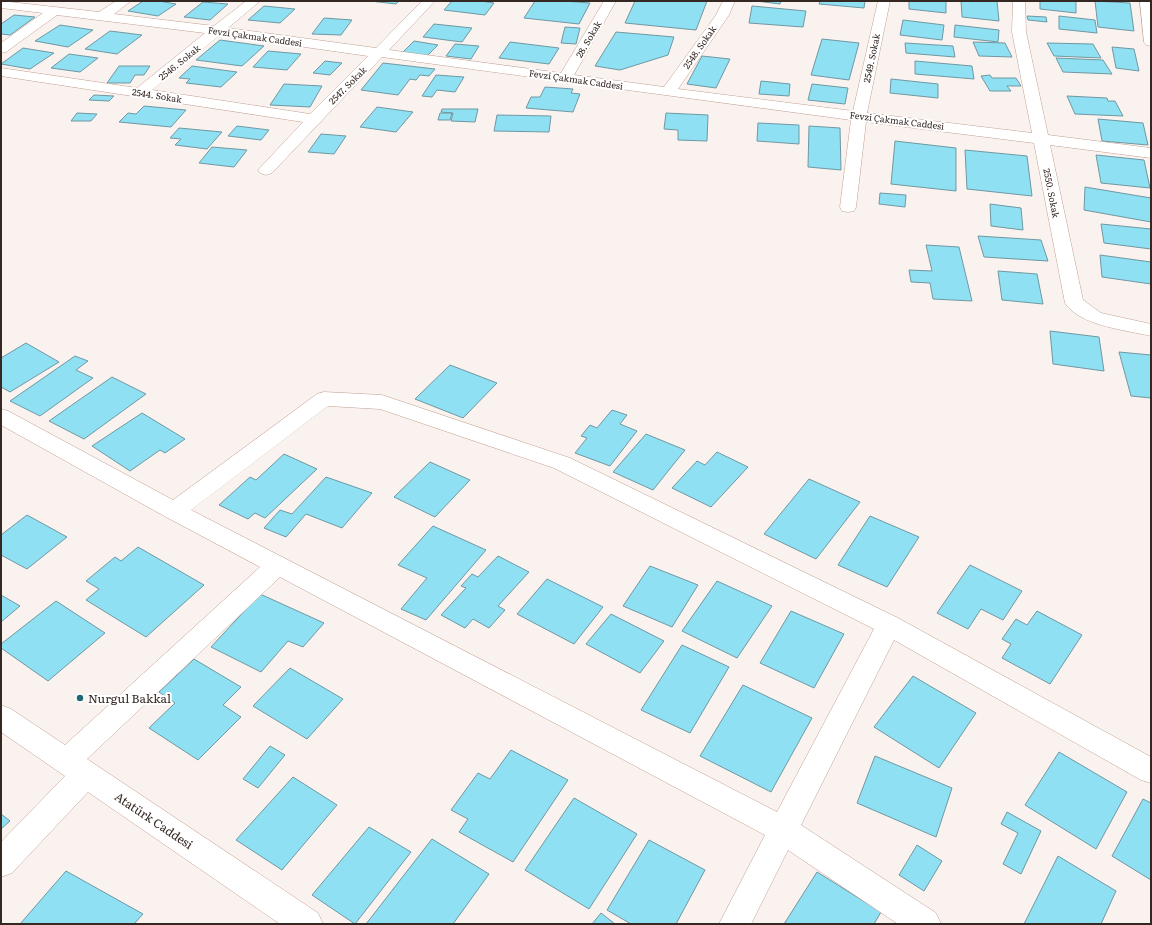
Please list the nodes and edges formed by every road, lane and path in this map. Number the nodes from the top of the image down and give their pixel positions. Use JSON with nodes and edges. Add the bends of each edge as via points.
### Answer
{"nodes":[{"id":1,"x":125,"y":1,"type":"edge"},
{"id":2,"x":254,"y":1,"type":"edge"},
{"id":3,"x":429,"y":1,"type":"edge"},
{"id":4,"x":610,"y":1,"type":"edge"},
{"id":5,"x":729,"y":1,"type":"edge"},
{"id":6,"x":884,"y":1,"type":"edge"},
{"id":7,"x":1019,"y":1,"type":"edge"},
{"id":8,"x":1146,"y":1,"type":"edge"},
{"id":9,"x":1,"y":4,"type":"edge"},
{"id":10,"x":54,"y":11,"type":"junction"},
{"id":11,"x":102,"y":16,"type":"junction"},
{"id":12,"x":218,"y":31,"type":"junction"},
{"id":13,"x":1151,"y":42,"type":"edge"},
{"id":14,"x":1,"y":49,"type":"edge"},
{"id":15,"x":380,"y":52,"type":"junction"},
{"id":16,"x":1,"y":72,"type":"edge"},
{"id":17,"x":566,"y":78,"type":"junction"},
{"id":18,"x":668,"y":92,"type":"junction"},
{"id":19,"x":140,"y":93,"type":"junction"},
{"id":20,"x":859,"y":116,"type":"junction"},
{"id":21,"x":313,"y":119,"type":"junction"},
{"id":22,"x":1040,"y":138,"type":"junction"},
{"id":23,"x":1151,"y":153,"type":"edge"},
{"id":24,"x":266,"y":170,"type":"dead end"},
{"id":25,"x":848,"y":207,"type":"dead end"},
{"id":26,"x":1151,"y":330,"type":"edge"},
{"id":27,"x":1,"y":416,"type":"edge"},
{"id":28,"x":174,"y":511,"type":"junction"},
{"id":29,"x":278,"y":565,"type":"junction"},
{"id":30,"x":889,"y":625,"type":"junction"},
{"id":31,"x":1,"y":717,"type":"edge"},
{"id":32,"x":76,"y":768,"type":"junction"},
{"id":33,"x":1151,"y":771,"type":"edge"},
{"id":34,"x":783,"y":830,"type":"junction"},
{"id":35,"x":1,"y":864,"type":"edge"},
{"id":36,"x":307,"y":924,"type":"edge"},
{"id":37,"x":735,"y":924,"type":"edge"},
{"id":38,"x":925,"y":924,"type":"edge"}],
"edges":[{"from":1,"to":11,"type":"street"},
{"from":2,"to":12,"type":"street","name":"2546. Sokak"},
{"from":3,"to":15,"type":"street","name":"2547. Sokak"},
{"from":4,"to":17,"type":"street","name":"28. Sokak"},
{"from":5,"to":18,"type":"street","name":"2548. Sokak"},
{"from":6,"to":20,"type":"street","name":"2549. Sokak"},
{"from":7,"to":22,"type":"street","name":"2550. Sokak","via":[[1019,32]]},
{"from":8,"to":13,"type":"street"},
{"from":9,"to":10,"type":"street","name":"Fevzi Çakmak Caddesi"},
{"from":10,"to":11,"type":"street","name":"Fevzi Çakmak Caddesi"},
{"from":10,"to":14,"type":"street"},
{"from":11,"to":12,"type":"street","name":"Fevzi Çakmak Caddesi"},
{"from":12,"to":15,"type":"street","name":"Fevzi Çakmak Caddesi"},
{"from":12,"to":19,"type":"street","name":"2546. Sokak"},
{"from":15,"to":17,"type":"street","name":"Fevzi Çakmak Caddesi"},
{"from":15,"to":21,"type":"street","name":"2547. Sokak"},
{"from":16,"to":19,"type":"street","name":"2544. Sokak"},
{"from":17,"to":18,"type":"street","name":"Fevzi Çakmak Caddesi"},
{"from":18,"to":20,"type":"street","name":"Fevzi Çakmak Caddesi"},
{"from":19,"to":21,"type":"street","name":"2544. Sokak"},
{"from":20,"to":22,"type":"street","name":"Fevzi Çakmak Caddesi"},
{"from":20,"to":25,"type":"street","name":"2549. Sokak"},
{"from":21,"to":24,"type":"street","name":"2547. Sokak"},
{"from":22,"to":23,"type":"street","name":"Fevzi Çakmak Caddesi"},
{"from":22,"to":26,"type":"street","name":"2550. Sokak","via":[[1074,303],[1095,317]]},
{"from":27,"to":28,"type":"street"},
{"from":28,"to":29,"type":"street"},
{"from":28,"to":30,"type":"street","via":[[324,399],[382,402],[562,463]]},
{"from":29,"to":32,"type":"street"},
{"from":29,"to":34,"type":"street"},
{"from":30,"to":33,"type":"street"},
{"from":30,"to":34,"type":"street"},
{"from":31,"to":32,"type":"street","name":"Atatürk Caddesi"},
{"from":32,"to":35,"type":"street"},
{"from":32,"to":36,"type":"street","name":"Atatürk Caddesi"},
{"from":34,"to":37,"type":"street"},
{"from":34,"to":38,"type":"street"}]}
